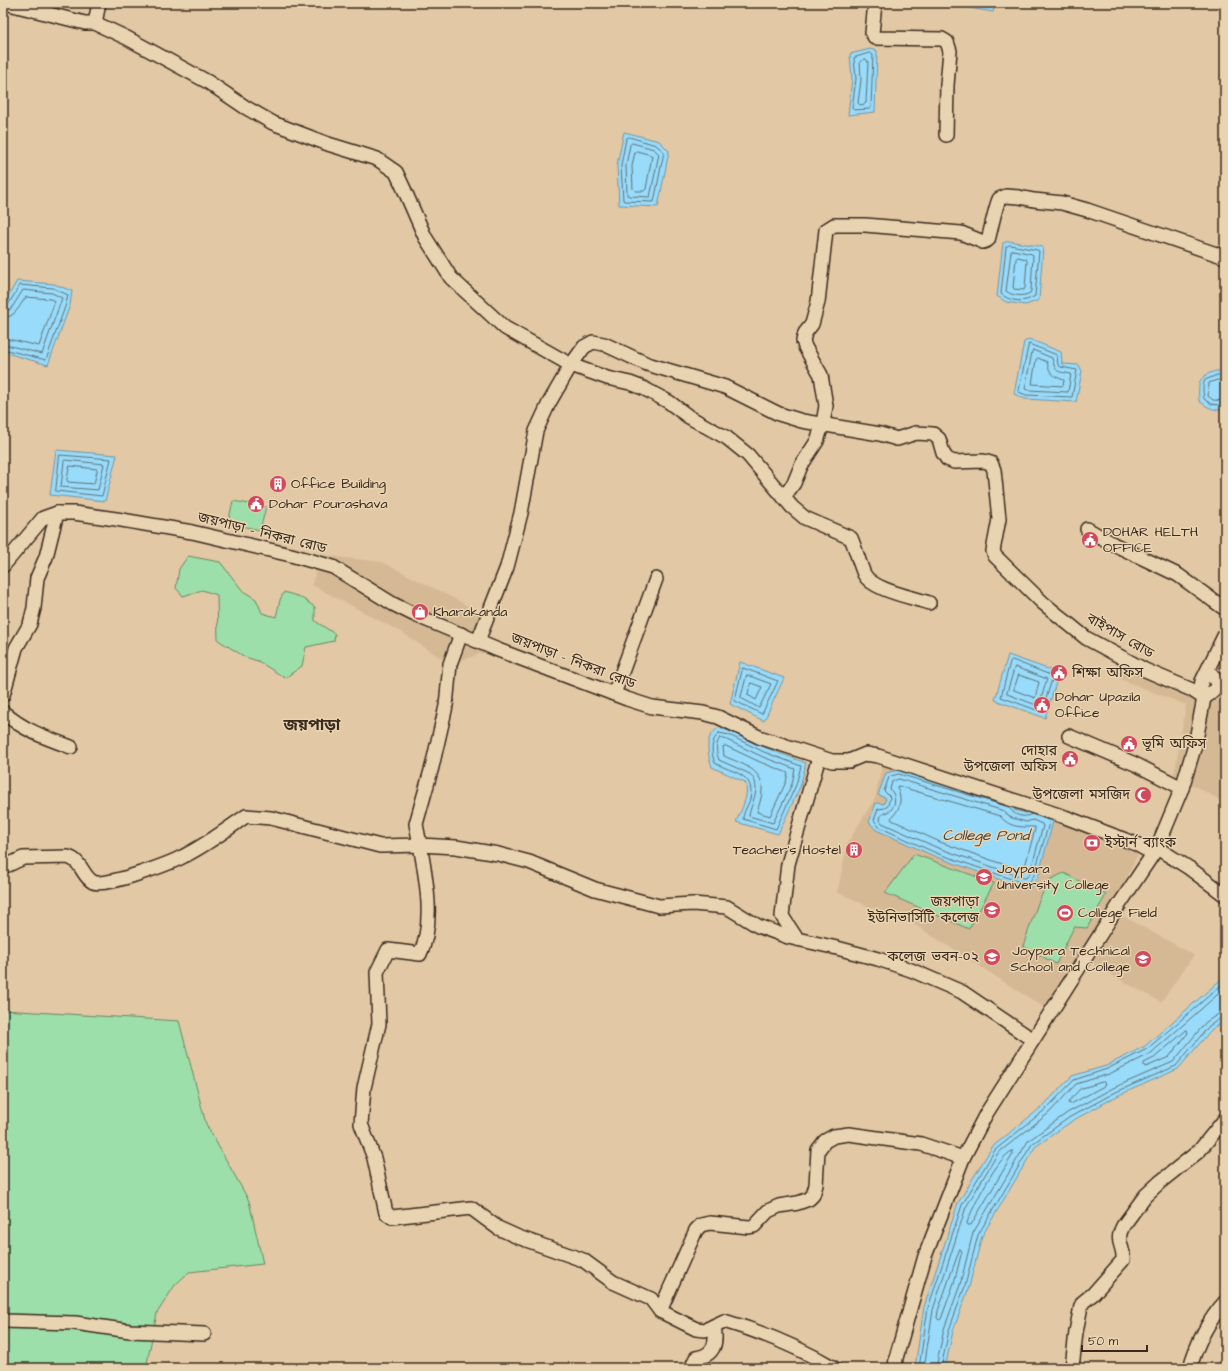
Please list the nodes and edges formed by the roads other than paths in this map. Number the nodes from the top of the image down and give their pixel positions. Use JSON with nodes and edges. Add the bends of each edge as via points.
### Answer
{"nodes":[{"id":1,"x":5,"y":3,"type":"edge"},
{"id":2,"x":99,"y":3,"type":"edge"},
{"id":3,"x":875,"y":3,"type":"edge"},
{"id":4,"x":95,"y":23,"type":"junction"},
{"id":5,"x":946,"y":135,"type":"dead end"},
{"id":6,"x":1225,"y":257,"type":"edge"},
{"id":7,"x":571,"y":365,"type":"junction"},
{"id":8,"x":823,"y":423,"type":"junction"},
{"id":9,"x":784,"y":497,"type":"junction"},
{"id":10,"x":57,"y":513,"type":"junction"},
{"id":11,"x":1087,"y":529,"type":"dead end"},
{"id":12,"x":3,"y":566,"type":"edge"},
{"id":13,"x":656,"y":579,"type":"dead end"},
{"id":14,"x":929,"y":603,"type":"dead end"},
{"id":15,"x":1225,"y":609,"type":"edge"},
{"id":16,"x":461,"y":634,"type":"junction"},
{"id":17,"x":1225,"y":634,"type":"edge"},
{"id":18,"x":478,"y":641,"type":"junction"},
{"id":19,"x":1208,"y":670,"type":"junction"},
{"id":20,"x":1221,"y":686,"type":"edge"},
{"id":21,"x":614,"y":694,"type":"junction"},
{"id":22,"x":3,"y":695,"type":"edge"},
{"id":23,"x":1204,"y":698,"type":"junction"},
{"id":24,"x":3,"y":712,"type":"edge"},
{"id":25,"x":1069,"y":736,"type":"dead end"},
{"id":26,"x":71,"y":747,"type":"dead end"},
{"id":27,"x":819,"y":757,"type":"junction"},
{"id":28,"x":1182,"y":788,"type":"junction"},
{"id":29,"x":420,"y":845,"type":"junction"},
{"id":30,"x":1154,"y":850,"type":"junction"},
{"id":31,"x":3,"y":865,"type":"edge"},
{"id":32,"x":1225,"y":895,"type":"edge"},
{"id":33,"x":797,"y":939,"type":"junction"},
{"id":34,"x":1033,"y":1040,"type":"junction"},
{"id":35,"x":1225,"y":1119,"type":"edge"},
{"id":36,"x":963,"y":1158,"type":"junction"},
{"id":37,"x":1225,"y":1302,"type":"edge"},
{"id":38,"x":660,"y":1311,"type":"junction"},
{"id":39,"x":3,"y":1321,"type":"edge"},
{"id":40,"x":714,"y":1326,"type":"junction"},
{"id":41,"x":204,"y":1334,"type":"dead end"},
{"id":42,"x":691,"y":1368,"type":"edge"},
{"id":43,"x":834,"y":1368,"type":"edge"},
{"id":44,"x":895,"y":1368,"type":"edge"},
{"id":45,"x":1072,"y":1368,"type":"edge"},
{"id":46,"x":1190,"y":1368,"type":"edge"}],
"edges":[{"from":1,"to":4,"type":"street"},
{"from":2,"to":4,"type":"street"},
{"from":3,"to":5,"type":"street","via":[[872,33],[875,38],[942,39],[947,42],[950,51]]},
{"from":4,"to":7,"type":"street","via":[[208,82],[273,123],[328,144],[378,159],[396,172],[425,237],[451,278],[505,328]]},
{"from":6,"to":8,"type":"street","via":[[1087,210],[1062,203],[1019,197],[1006,196],[999,199],[988,240],[983,242],[961,233],[936,230],[865,224],[831,225],[826,230],[818,302],[812,324],[803,341],[821,374],[826,406]]},
{"from":7,"to":8,"type":"street","via":[[584,347],[593,342],[604,344],[647,364],[725,387],[779,414]]},
{"from":7,"to":9,"type":"street","via":[[630,383],[669,402],[748,455]]},
{"from":7,"to":18,"type":"street","via":[[536,431],[521,513],[507,568]]},
{"from":8,"to":9,"type":"street","via":[[794,483]]},
{"from":8,"to":23,"type":"street","name":"বাইপাস রোড","via":[[897,438],[916,433],[933,434],[939,439],[947,459],[954,462],[991,463],[999,519],[993,545],[995,556],[1042,603],[1086,638]]},
{"from":9,"to":14,"type":"street","via":[[805,518],[851,538],[864,573],[874,584]]},
{"from":10,"to":12,"type":"street","via":[[44,518]]},
{"from":10,"to":16,"type":"street","name":"জয়পাড়া - নিকরা রোড","via":[[74,513],[192,532],[333,567],[393,604]]},
{"from":10,"to":22,"type":"street","via":[[46,557],[37,578],[30,624],[16,648]]},
{"from":11,"to":15,"type":"street","via":[[1178,575]]},
{"from":13,"to":21,"type":"street"},
{"from":16,"to":18,"type":"street","name":"জয়পাড়া - নিকরা রোড"},
{"from":16,"to":29,"type":"street","via":[[450,664],[446,706],[416,824]]},
{"from":17,"to":19,"type":"street"},
{"from":18,"to":21,"type":"street","name":"জয়পাড়া - নিকরা রোড"},
{"from":19,"to":20,"type":"street"},
{"from":19,"to":23,"type":"street","via":[[1201,687]]},
{"from":20,"to":23,"type":"street"},
{"from":21,"to":27,"type":"street","name":"জয়পাড়া - নিকরা রোড","via":[[652,707],[703,713],[759,737]]},
{"from":23,"to":28,"type":"street","via":[[1195,745]]},
{"from":24,"to":26,"type":"street","via":[[42,737]]},
{"from":25,"to":28,"type":"street"},
{"from":27,"to":30,"type":"street","name":"জয়পাড়া - নিকরা রোড","via":[[840,762],[866,754],[878,756],[1065,817]]},
{"from":27,"to":33,"type":"street","via":[[788,864],[782,916]]},
{"from":28,"to":30,"type":"street"},
{"from":29,"to":31,"type":"street","via":[[380,846],[271,818],[246,816],[184,857],[117,880],[94,882],[86,876],[75,859],[68,857],[23,858],[8,866]]},
{"from":29,"to":33,"type":"street","via":[[456,847],[498,854],[529,862],[595,889],[659,906],[693,904],[727,907],[758,926]]},
{"from":29,"to":38,"type":"street","via":[[427,880],[428,907],[424,945],[420,954],[388,950],[377,972],[379,1024],[364,1096],[361,1124],[374,1158],[386,1213],[392,1217],[471,1208],[498,1228],[583,1260],[613,1282],[651,1299]]},
{"from":30,"to":32,"type":"street","name":"জয়পাড়া - নিকরা রোড","via":[[1189,868]]},
{"from":30,"to":34,"type":"street"},
{"from":33,"to":34,"type":"street","via":[[911,970],[962,992]]},
{"from":34,"to":36,"type":"street","via":[[986,1114]]},
{"from":35,"to":45,"type":"street","via":[[1198,1151],[1146,1196],[1123,1226],[1119,1240],[1123,1260],[1081,1306]]},
{"from":36,"to":38,"type":"street","via":[[921,1144],[849,1134],[825,1140],[818,1150],[816,1185],[809,1199],[768,1211],[754,1226],[710,1222],[696,1230]]},
{"from":36,"to":44,"type":"street","via":[[925,1256]]},
{"from":37,"to":46,"type":"street","via":[[1203,1334]]},
{"from":38,"to":40,"type":"street","via":[[696,1329],[705,1330]]},
{"from":39,"to":41,"type":"street","via":[[75,1323],[130,1331]]},
{"from":40,"to":42,"type":"street","via":[[716,1337],[713,1348],[705,1356],[696,1358]]},
{"from":40,"to":43,"type":"street","via":[[724,1321],[749,1328],[814,1356]]}]}
